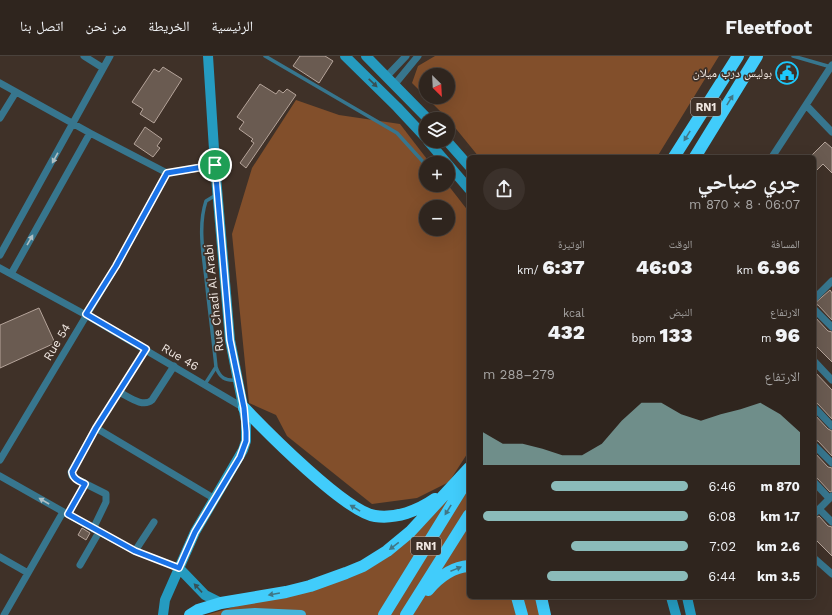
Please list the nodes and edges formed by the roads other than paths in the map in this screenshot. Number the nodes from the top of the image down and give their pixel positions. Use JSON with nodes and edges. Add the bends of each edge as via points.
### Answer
{"nodes":[{"id":1,"x":84,"y":56,"type":"edge"},
{"id":2,"x":110,"y":56,"type":"edge"},
{"id":3,"x":208,"y":56,"type":"edge"},
{"id":4,"x":265,"y":56,"type":"edge"},
{"id":5,"x":345,"y":56,"type":"edge"},
{"id":6,"x":366,"y":56,"type":"edge"},
{"id":7,"x":406,"y":56,"type":"edge"},
{"id":8,"x":418,"y":56,"type":"edge"},
{"id":9,"x":738,"y":56,"type":"edge"},
{"id":10,"x":757,"y":56,"type":"edge"},
{"id":11,"x":793,"y":56,"type":"edge"},
{"id":12,"x":831,"y":66,"type":"edge"},
{"id":13,"x":103,"y":68,"type":"junction"},
{"id":14,"x":387,"y":76,"type":"junction"},
{"id":15,"x":0,"y":83,"type":"edge"},
{"id":16,"x":395,"y":84,"type":"junction"},
{"id":17,"x":16,"y":92,"type":"junction"},
{"id":18,"x":806,"y":105,"type":"junction"},
{"id":19,"x":421,"y":112,"type":"edge"},
{"id":20,"x":0,"y":118,"type":"edge"},
{"id":21,"x":74,"y":124,"type":"junction"},
{"id":22,"x":419,"y":130,"type":"edge"},
{"id":23,"x":832,"y":132,"type":"edge"},
{"id":24,"x":90,"y":133,"type":"junction"},
{"id":25,"x":434,"y":148,"type":"edge"},
{"id":26,"x":453,"y":148,"type":"edge"},
{"id":27,"x":675,"y":155,"type":"edge"},
{"id":28,"x":696,"y":155,"type":"edge"},
{"id":29,"x":773,"y":155,"type":"edge"},
{"id":30,"x":419,"y":158,"type":"edge"},
{"id":31,"x":467,"y":164,"type":"edge"},
{"id":32,"x":215,"y":165,"type":"junction"},
{"id":33,"x":167,"y":173,"type":"junction"},
{"id":34,"x":467,"y":187,"type":"edge"},
{"id":35,"x":217,"y":195,"type":"junction"},
{"id":36,"x":0,"y":255,"type":"edge"},
{"id":37,"x":0,"y":268,"type":"edge"},
{"id":38,"x":11,"y":274,"type":"junction"},
{"id":39,"x":831,"y":285,"type":"edge"},
{"id":40,"x":816,"y":297,"type":"edge"},
{"id":41,"x":816,"y":311,"type":"edge"},
{"id":42,"x":86,"y":314,"type":"junction"},
{"id":43,"x":832,"y":327,"type":"edge"},
{"id":44,"x":146,"y":349,"type":"junction"},
{"id":45,"x":816,"y":363,"type":"edge"},
{"id":46,"x":174,"y":366,"type":"junction"},
{"id":47,"x":216,"y":367,"type":"junction"},
{"id":48,"x":237,"y":380,"type":"junction"},
{"id":49,"x":832,"y":380,"type":"edge"},
{"id":50,"x":205,"y":384,"type":"junction"},
{"id":51,"x":119,"y":392,"type":"junction"},
{"id":52,"x":244,"y":408,"type":"junction"},
{"id":53,"x":816,"y":409,"type":"edge"},
{"id":54,"x":832,"y":426,"type":"edge"},
{"id":55,"x":96,"y":428,"type":"junction"},
{"id":56,"x":816,"y":447,"type":"edge"},
{"id":57,"x":1,"y":457,"type":"edge"},
{"id":58,"x":832,"y":463,"type":"edge"},
{"id":59,"x":467,"y":470,"type":"edge"},
{"id":60,"x":0,"y":476,"type":"edge"},
{"id":61,"x":467,"y":480,"type":"edge"},
{"id":62,"x":85,"y":484,"type":"junction"},
{"id":63,"x":816,"y":484,"type":"edge"},
{"id":64,"x":443,"y":494,"type":"junction"},
{"id":65,"x":831,"y":497,"type":"edge"},
{"id":66,"x":215,"y":499,"type":"junction"},
{"id":67,"x":817,"y":511,"type":"edge"},
{"id":68,"x":66,"y":513,"type":"junction"},
{"id":69,"x":467,"y":518,"type":"edge"},
{"id":70,"x":154,"y":522,"type":"dead end"},
{"id":71,"x":832,"y":522,"type":"edge"},
{"id":72,"x":96,"y":530,"type":"junction"},
{"id":73,"x":135,"y":551,"type":"junction"},
{"id":74,"x":0,"y":557,"type":"edge"},
{"id":75,"x":816,"y":560,"type":"edge"},
{"id":76,"x":80,"y":565,"type":"dead end"},
{"id":77,"x":467,"y":566,"type":"edge"},
{"id":78,"x":179,"y":568,"type":"junction"},
{"id":79,"x":28,"y":573,"type":"junction"},
{"id":80,"x":832,"y":574,"type":"edge"},
{"id":81,"x":518,"y":599,"type":"edge"},
{"id":82,"x":537,"y":599,"type":"edge"},
{"id":83,"x":541,"y":599,"type":"edge"},
{"id":84,"x":672,"y":599,"type":"edge"},
{"id":85,"x":687,"y":599,"type":"edge"},
{"id":86,"x":220,"y":603,"type":"junction"},
{"id":87,"x":406,"y":614,"type":"edge"},
{"id":88,"x":4,"y":615,"type":"edge"},
{"id":89,"x":163,"y":615,"type":"edge"},
{"id":90,"x":190,"y":615,"type":"edge"},
{"id":91,"x":226,"y":615,"type":"edge"},
{"id":92,"x":301,"y":615,"type":"edge"},
{"id":93,"x":384,"y":615,"type":"edge"},
{"id":94,"x":522,"y":615,"type":"edge"},
{"id":95,"x":538,"y":615,"type":"edge"},
{"id":96,"x":545,"y":615,"type":"edge"},
{"id":97,"x":676,"y":615,"type":"edge"},
{"id":98,"x":690,"y":615,"type":"edge"}],
"edges":[{"from":1,"to":13,"type":"street"},
{"from":2,"to":13,"type":"street"},
{"from":3,"to":32,"type":"street","name":"Rue Chadi Al Arabi"},
{"from":4,"to":30,"type":"lane","via":[[397,134]]},
{"from":5,"to":22,"type":"street","one_way":true},
{"from":6,"to":14,"type":"street"},
{"from":7,"to":14,"type":"street"},
{"from":8,"to":16,"type":"street"},
{"from":9,"to":27,"type":"highway","number":"RN1","one_way":true},
{"from":28,"to":10,"type":"highway","number":"RN1","one_way":true},
{"from":11,"to":12,"type":"lane"},
{"from":12,"to":18,"type":"street"},
{"from":13,"to":21,"type":"street"},
{"from":14,"to":16,"type":"street"},
{"from":15,"to":17,"type":"street"},
{"from":16,"to":19,"type":"street"},
{"from":17,"to":20,"type":"street"},
{"from":17,"to":21,"type":"street"},
{"from":18,"to":23,"type":"street"},
{"from":18,"to":29,"type":"street"},
{"from":21,"to":24,"type":"street"},
{"from":21,"to":36,"type":"street","one_way":true},
{"from":24,"to":33,"type":"street"},
{"from":38,"to":24,"type":"street","one_way":true},
{"from":25,"to":34,"type":"street"},
{"from":26,"to":31,"type":"street"},
{"from":32,"to":33,"type":"street"},
{"from":32,"to":35,"type":"street","name":"Rue Chadi Al Arabi"},
{"from":33,"to":42,"type":"street","name":"Rue 54","via":[[116,266]]},
{"from":35,"to":47,"type":"lane","via":[[206,201],[202,223],[202,245]]},
{"from":35,"to":48,"type":"street","name":"Rue Chadi Al Arabi","via":[[230,340]]},
{"from":37,"to":38,"type":"street","name":"Rue 46"},
{"from":38,"to":42,"type":"street","name":"Rue 46"},
{"from":39,"to":40,"type":"street"},
{"from":41,"to":43,"type":"street"},
{"from":42,"to":44,"type":"street","name":"Rue 46"},
{"from":42,"to":57,"type":"street","name":"Rue 54"},
{"from":44,"to":46,"type":"street","name":"Rue 46"},
{"from":44,"to":51,"type":"street"},
{"from":45,"to":49,"type":"street"},
{"from":46,"to":50,"type":"street","name":"Rue 46"},
{"from":46,"to":51,"type":"street","via":[[149,403],[141,403]]},
{"from":47,"to":48,"type":"lane","via":[[222,378],[228,381]]},
{"from":47,"to":50,"type":"lane"},
{"from":48,"to":52,"type":"street","name":"Rue Chadi Al Arabi"},
{"from":50,"to":52,"type":"street","name":"Rue 46"},
{"from":51,"to":55,"type":"street"},
{"from":64,"to":52,"type":"highway","one_way":true,"via":[[425,506],[406,513],[384,516],[367,514],[350,505],[271,436]]},
{"from":52,"to":66,"type":"street","name":"Rue Chadi Al Arabi","via":[[246,432],[243,450]]},
{"from":53,"to":54,"type":"street"},
{"from":55,"to":62,"type":"street","via":[[72,472],[72,476]]},
{"from":55,"to":66,"type":"street"},
{"from":56,"to":58,"type":"street"},
{"from":59,"to":64,"type":"highway"},
{"from":68,"to":60,"type":"street","one_way":true},
{"from":61,"to":93,"type":"highway","number":"RN1","one_way":true},
{"from":62,"to":68,"type":"street"},
{"from":62,"to":72,"type":"street","via":[[104,492],[107,496]]},
{"from":63,"to":65,"type":"street"},
{"from":64,"to":86,"type":"highway","one_way":true,"via":[[433,509],[406,535],[363,566],[286,592]]},
{"from":65,"to":67,"type":"street"},
{"from":66,"to":78,"type":"street","name":"Rue Chadi Al Arabi","via":[[195,532]]},
{"from":67,"to":71,"type":"street"},
{"from":68,"to":72,"type":"street"},
{"from":68,"to":79,"type":"street"},
{"from":69,"to":87,"type":"highway","number":"RN1"},
{"from":70,"to":73,"type":"street"},
{"from":72,"to":73,"type":"street"},
{"from":72,"to":76,"type":"street"},
{"from":73,"to":78,"type":"street"},
{"from":74,"to":79,"type":"street"},
{"from":75,"to":80,"type":"street"},
{"from":87,"to":77,"type":"highway","one_way":true,"via":[[436,581],[455,569]]},
{"from":86,"to":78,"type":"street","one_way":true,"via":[[205,595]]},
{"from":78,"to":89,"type":"street","name":"Rue Chadi Al Arabi","via":[[165,600]]},
{"from":79,"to":88,"type":"street"},
{"from":81,"to":94,"type":"highway"},
{"from":82,"to":95,"type":"highway"},
{"from":83,"to":96,"type":"highway"},
{"from":84,"to":97,"type":"street"},
{"from":85,"to":98,"type":"street"},
{"from":86,"to":90,"type":"highway"},
{"from":91,"to":92,"type":"main road"}]}
